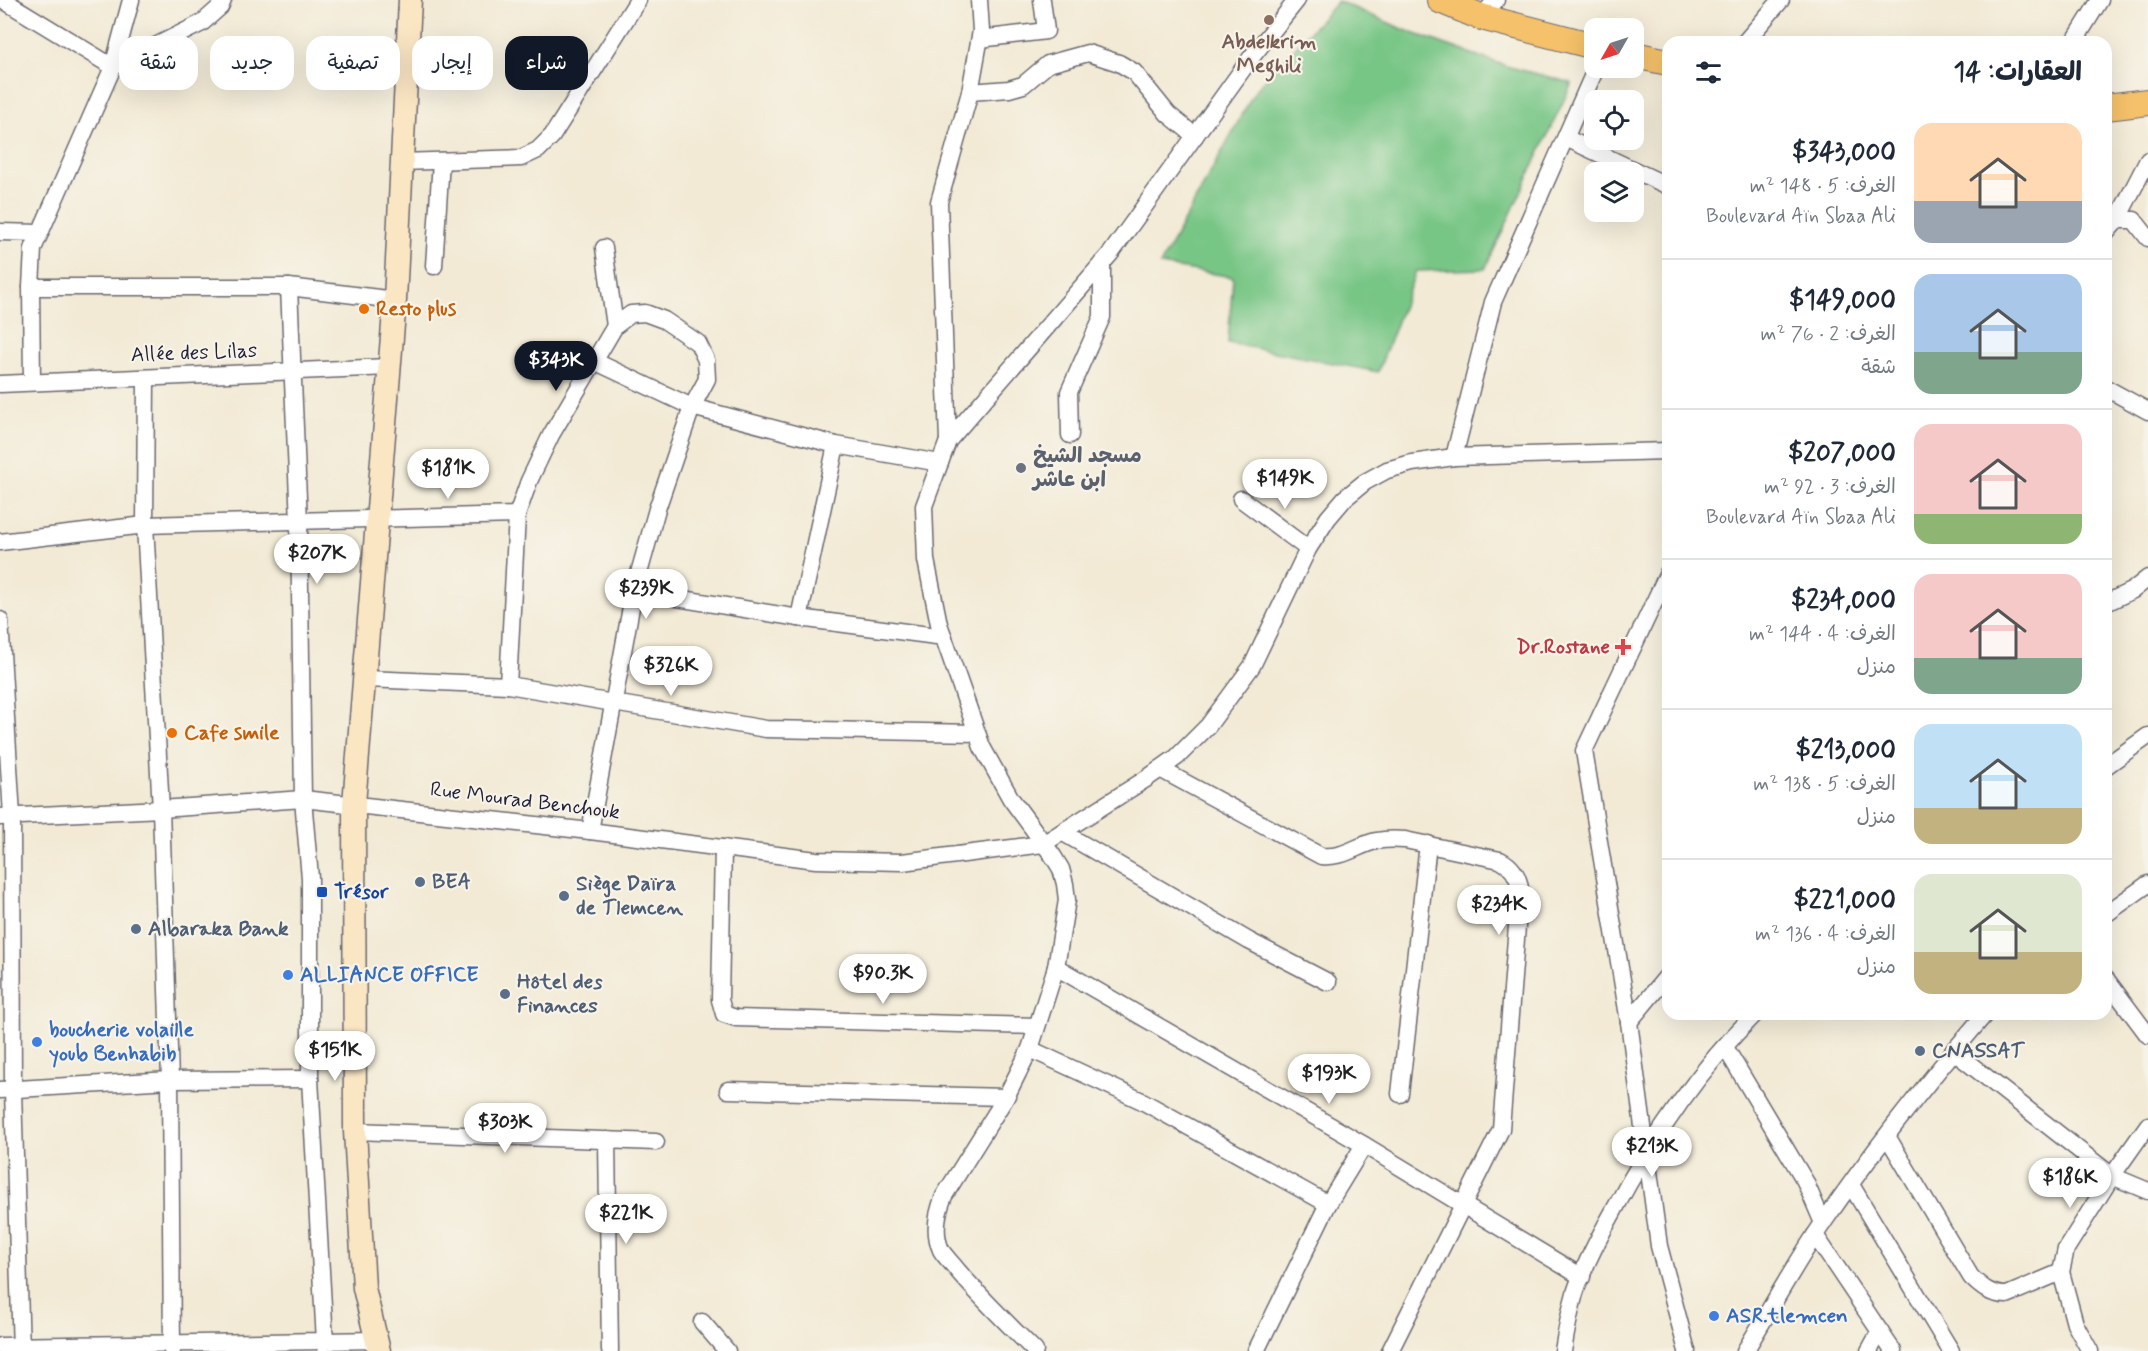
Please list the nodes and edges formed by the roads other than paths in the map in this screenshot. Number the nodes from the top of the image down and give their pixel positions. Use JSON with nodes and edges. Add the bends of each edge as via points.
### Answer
{"nodes":[{"id":1,"x":4,"y":0,"type":"edge"},
{"id":2,"x":130,"y":0,"type":"edge"},
{"id":3,"x":223,"y":0,"type":"edge"},
{"id":4,"x":410,"y":0,"type":"edge"},
{"id":5,"x":638,"y":0,"type":"edge"},
{"id":6,"x":979,"y":0,"type":"edge"},
{"id":7,"x":1042,"y":0,"type":"edge"},
{"id":8,"x":1297,"y":0,"type":"edge"},
{"id":9,"x":1440,"y":0,"type":"edge"},
{"id":10,"x":1781,"y":0,"type":"edge"},
{"id":11,"x":2100,"y":0,"type":"edge"},
{"id":12,"x":1488,"y":8,"type":"edge"},
{"id":13,"x":0,"y":9,"type":"edge"},
{"id":14,"x":1750,"y":36,"type":"edge"},
{"id":15,"x":2078,"y":36,"type":"edge"},
{"id":16,"x":980,"y":39,"type":"junction"},
{"id":17,"x":1584,"y":42,"type":"edge"},
{"id":18,"x":1644,"y":57,"type":"edge"},
{"id":19,"x":1662,"y":61,"type":"edge"},
{"id":20,"x":113,"y":67,"type":"junction"},
{"id":21,"x":1592,"y":78,"type":"edge"},
{"id":22,"x":970,"y":92,"type":"junction"},
{"id":23,"x":2148,"y":102,"type":"edge"},
{"id":24,"x":2112,"y":106,"type":"edge"},
{"id":25,"x":1195,"y":136,"type":"junction"},
{"id":26,"x":1566,"y":138,"type":"junction"},
{"id":27,"x":2148,"y":160,"type":"edge"},
{"id":28,"x":441,"y":161,"type":"junction"},
{"id":29,"x":401,"y":162,"type":"junction"},
{"id":30,"x":1662,"y":183,"type":"edge"},
{"id":31,"x":2112,"y":225,"type":"edge"},
{"id":32,"x":2112,"y":227,"type":"edge"},
{"id":33,"x":0,"y":232,"type":"edge"},
{"id":34,"x":40,"y":233,"type":"junction"},
{"id":35,"x":2148,"y":238,"type":"edge"},
{"id":36,"x":604,"y":248,"type":"dead end"},
{"id":37,"x":1102,"y":263,"type":"junction"},
{"id":38,"x":434,"y":266,"type":"dead end"},
{"id":39,"x":31,"y":287,"type":"junction"},
{"id":40,"x":289,"y":287,"type":"junction"},
{"id":41,"x":394,"y":300,"type":"junction"},
{"id":42,"x":615,"y":326,"type":"junction"},
{"id":43,"x":594,"y":361,"type":"junction"},
{"id":44,"x":389,"y":367,"type":"junction"},
{"id":45,"x":292,"y":372,"type":"junction"},
{"id":46,"x":146,"y":378,"type":"junction"},
{"id":47,"x":32,"y":382,"type":"junction"},
{"id":48,"x":0,"y":384,"type":"edge"},
{"id":49,"x":2112,"y":391,"type":"edge"},
{"id":50,"x":692,"y":407,"type":"junction"},
{"id":51,"x":2148,"y":411,"type":"edge"},
{"id":52,"x":1070,"y":435,"type":"dead end"},
{"id":53,"x":948,"y":441,"type":"junction"},
{"id":54,"x":836,"y":444,"type":"junction"},
{"id":55,"x":1662,"y":451,"type":"edge"},
{"id":56,"x":1454,"y":457,"type":"junction"},
{"id":57,"x":940,"y":463,"type":"junction"},
{"id":58,"x":1241,"y":500,"type":"dead end"},
{"id":59,"x":517,"y":516,"type":"junction"},
{"id":60,"x":379,"y":518,"type":"junction"},
{"id":61,"x":299,"y":522,"type":"junction"},
{"id":62,"x":145,"y":525,"type":"junction"},
{"id":63,"x":0,"y":542,"type":"edge"},
{"id":64,"x":1308,"y":549,"type":"junction"},
{"id":65,"x":2148,"y":578,"type":"edge"},
{"id":66,"x":1662,"y":586,"type":"edge"},
{"id":67,"x":634,"y":591,"type":"junction"},
{"id":68,"x":2112,"y":600,"type":"edge"},
{"id":69,"x":799,"y":618,"type":"junction"},
{"id":70,"x":0,"y":620,"type":"edge"},
{"id":71,"x":944,"y":637,"type":"junction"},
{"id":72,"x":366,"y":679,"type":"junction"},
{"id":73,"x":508,"y":685,"type":"junction"},
{"id":74,"x":612,"y":704,"type":"junction"},
{"id":75,"x":978,"y":733,"type":"junction"},
{"id":76,"x":2148,"y":736,"type":"edge"},
{"id":77,"x":2112,"y":761,"type":"edge"},
{"id":78,"x":1160,"y":769,"type":"junction"},
{"id":79,"x":303,"y":799,"type":"junction"},
{"id":80,"x":354,"y":804,"type":"junction"},
{"id":81,"x":161,"y":809,"type":"junction"},
{"id":82,"x":6,"y":816,"type":"edge"},
{"id":83,"x":590,"y":831,"type":"junction"},
{"id":84,"x":1062,"y":832,"type":"junction"},
{"id":85,"x":1043,"y":844,"type":"junction"},
{"id":86,"x":1428,"y":844,"type":"junction"},
{"id":87,"x":723,"y":848,"type":"junction"},
{"id":88,"x":2148,"y":884,"type":"edge"},
{"id":89,"x":2112,"y":910,"type":"edge"},
{"id":90,"x":1056,"y":967,"type":"junction"},
{"id":91,"x":1329,"y":982,"type":"dead end"},
{"id":92,"x":1662,"y":982,"type":"edge"},
{"id":93,"x":2112,"y":987,"type":"edge"},
{"id":94,"x":1750,"y":1020,"type":"edge"},
{"id":95,"x":1976,"y":1020,"type":"edge"},
{"id":96,"x":1629,"y":1022,"type":"junction"},
{"id":97,"x":1037,"y":1026,"type":"junction"},
{"id":98,"x":2148,"y":1035,"type":"edge"},
{"id":99,"x":1725,"y":1047,"type":"junction"},
{"id":100,"x":1030,"y":1049,"type":"junction"},
{"id":101,"x":1953,"y":1051,"type":"junction"},
{"id":102,"x":310,"y":1079,"type":"junction"},
{"id":103,"x":170,"y":1080,"type":"junction"},
{"id":104,"x":728,"y":1090,"type":"dead end"},
{"id":105,"x":7,"y":1091,"type":"edge"},
{"id":106,"x":1400,"y":1094,"type":"dead end"},
{"id":107,"x":1006,"y":1098,"type":"junction"},
{"id":108,"x":2148,"y":1125,"type":"edge"},
{"id":109,"x":356,"y":1131,"type":"junction"},
{"id":110,"x":1887,"y":1136,"type":"junction"},
{"id":111,"x":607,"y":1140,"type":"junction"},
{"id":112,"x":656,"y":1142,"type":"dead end"},
{"id":113,"x":1364,"y":1145,"type":"junction"},
{"id":114,"x":1647,"y":1152,"type":"junction"},
{"id":115,"x":2112,"y":1176,"type":"junction"},
{"id":116,"x":1851,"y":1185,"type":"junction"},
{"id":117,"x":2148,"y":1191,"type":"edge"},
{"id":118,"x":1328,"y":1204,"type":"junction"},
{"id":119,"x":1462,"y":1204,"type":"junction"},
{"id":120,"x":1819,"y":1229,"type":"junction"},
{"id":121,"x":2061,"y":1272,"type":"junction"},
{"id":122,"x":1582,"y":1277,"type":"junction"},
{"id":123,"x":702,"y":1322,"type":"dead end"},
{"id":124,"x":1880,"y":1331,"type":"junction"},
{"id":125,"x":0,"y":1346,"type":"edge"},
{"id":126,"x":326,"y":1346,"type":"edge"},
{"id":127,"x":377,"y":1346,"type":"edge"},
{"id":128,"x":172,"y":1347,"type":"edge"},
{"id":129,"x":21,"y":1348,"type":"edge"},
{"id":130,"x":610,"y":1351,"type":"edge"},
{"id":131,"x":727,"y":1351,"type":"edge"},
{"id":132,"x":1035,"y":1351,"type":"edge"},
{"id":133,"x":1256,"y":1351,"type":"edge"},
{"id":134,"x":1390,"y":1351,"type":"edge"},
{"id":135,"x":1563,"y":1351,"type":"edge"},
{"id":136,"x":1687,"y":1351,"type":"edge"},
{"id":137,"x":1745,"y":1351,"type":"edge"},
{"id":138,"x":1869,"y":1351,"type":"edge"},
{"id":139,"x":1893,"y":1351,"type":"edge"},
{"id":140,"x":1951,"y":1351,"type":"edge"},
{"id":141,"x":2090,"y":1351,"type":"edge"}],
"edges":[{"from":1,"to":13,"type":"street"},
{"from":1,"to":20,"type":"street"},
{"from":2,"to":20,"type":"street"},
{"from":3,"to":20,"type":"street","via":[[201,22]]},
{"from":4,"to":29,"type":"main road"},
{"from":5,"to":28,"type":"street","via":[[552,136],[538,150],[521,158]]},
{"from":6,"to":16,"type":"street"},
{"from":7,"to":16,"type":"street","via":[[1046,31]]},
{"from":8,"to":25,"type":"street"},
{"from":9,"to":12,"type":"main road"},
{"from":10,"to":14,"type":"street"},
{"from":11,"to":15,"type":"street"},
{"from":12,"to":17,"type":"main road"},
{"from":16,"to":22,"type":"street"},
{"from":18,"to":19,"type":"main road"},
{"from":20,"to":34,"type":"street"},
{"from":21,"to":26,"type":"street"},
{"from":22,"to":25,"type":"street","via":[[1023,85],[1048,63],[1088,53],[1134,72],[1168,114]]},
{"from":22,"to":53,"type":"street","via":[[939,202]]},
{"from":23,"to":24,"type":"main road"},
{"from":25,"to":37,"type":"street"},
{"from":26,"to":30,"type":"street"},
{"from":26,"to":56,"type":"street","via":[[1493,302]]},
{"from":27,"to":31,"type":"street"},
{"from":28,"to":29,"type":"street"},
{"from":28,"to":38,"type":"street"},
{"from":29,"to":41,"type":"main road"},
{"from":32,"to":35,"type":"street","via":[[2134,220]]},
{"from":33,"to":34,"type":"street"},
{"from":34,"to":39,"type":"street","via":[[33,249]]},
{"from":36,"to":42,"type":"street"},
{"from":37,"to":52,"type":"street","via":[[1102,317],[1070,392]]},
{"from":37,"to":53,"type":"street"},
{"from":39,"to":40,"type":"street"},
{"from":39,"to":47,"type":"street"},
{"from":40,"to":41,"type":"street"},
{"from":40,"to":45,"type":"street"},
{"from":41,"to":44,"type":"main road"},
{"from":42,"to":43,"type":"street"},
{"from":42,"to":50,"type":"street","via":[[631,314],[645,313],[664,320],[698,343],[706,360],[707,379]]},
{"from":43,"to":50,"type":"street"},
{"from":43,"to":59,"type":"street","via":[[551,435]]},
{"from":44,"to":45,"type":"street","name":"Allée des Lilas"},
{"from":44,"to":60,"type":"main road"},
{"from":45,"to":46,"type":"street","name":"Allée des Lilas"},
{"from":45,"to":61,"type":"street"},
{"from":46,"to":47,"type":"street","name":"Allée des Lilas"},
{"from":46,"to":62,"type":"street"},
{"from":47,"to":48,"type":"street","name":"Allée des Lilas"},
{"from":49,"to":51,"type":"street"},
{"from":50,"to":54,"type":"street"},
{"from":50,"to":67,"type":"street"},
{"from":53,"to":57,"type":"street"},
{"from":54,"to":57,"type":"street"},
{"from":54,"to":69,"type":"street"},
{"from":55,"to":56,"type":"street"},
{"from":56,"to":64,"type":"street","via":[[1387,470],[1365,482],[1333,511]]},
{"from":57,"to":71,"type":"street","via":[[924,506],[926,560]]},
{"from":58,"to":64,"type":"street"},
{"from":59,"to":60,"type":"street"},
{"from":59,"to":73,"type":"street"},
{"from":60,"to":61,"type":"street"},
{"from":60,"to":72,"type":"main road"},
{"from":61,"to":62,"type":"street"},
{"from":61,"to":79,"type":"street"},
{"from":62,"to":63,"type":"street"},
{"from":62,"to":81,"type":"street"},
{"from":64,"to":78,"type":"street","via":[[1252,666],[1208,726]]},
{"from":65,"to":68,"type":"street"},
{"from":66,"to":96,"type":"street","via":[[1584,751]]},
{"from":67,"to":69,"type":"street"},
{"from":67,"to":74,"type":"street"},
{"from":69,"to":71,"type":"street"},
{"from":70,"to":82,"type":"street"},
{"from":71,"to":75,"type":"street"},
{"from":72,"to":73,"type":"street"},
{"from":72,"to":80,"type":"main road"},
{"from":73,"to":74,"type":"street"},
{"from":74,"to":75,"type":"street","via":[[766,729]]},
{"from":74,"to":83,"type":"street"},
{"from":75,"to":85,"type":"street","via":[[1011,799]]},
{"from":76,"to":77,"type":"street"},
{"from":78,"to":84,"type":"street"},
{"from":78,"to":86,"type":"street","via":[[1321,856],[1341,855],[1374,841],[1390,839]]},
{"from":79,"to":80,"type":"street","name":"Rue Mourad Benchouk"},
{"from":79,"to":81,"type":"street","name":"Rue Mourad Benchouk"},
{"from":79,"to":102,"type":"street","via":[[310,878]]},
{"from":80,"to":83,"type":"street","name":"Rue Mourad Benchouk"},
{"from":80,"to":109,"type":"main road"},
{"from":81,"to":82,"type":"street","name":"Rue Mourad Benchouk"},
{"from":81,"to":103,"type":"street"},
{"from":82,"to":105,"type":"street"},
{"from":83,"to":87,"type":"street","name":"Rue Mourad Benchouk"},
{"from":84,"to":85,"type":"street"},
{"from":84,"to":91,"type":"street","via":[[1249,941]]},
{"from":85,"to":87,"type":"street","name":"Rue Mourad Benchouk","via":[[902,862],[816,860]]},
{"from":85,"to":90,"type":"street","via":[[1061,869],[1067,900]]},
{"from":86,"to":106,"type":"street"},
{"from":86,"to":119,"type":"street","via":[[1505,863],[1518,876],[1520,888],[1501,1129]]},
{"from":87,"to":97,"type":"street","via":[[720,1000],[724,1014],[736,1018]]},
{"from":88,"to":89,"type":"street"},
{"from":90,"to":97,"type":"street"},
{"from":90,"to":113,"type":"street"},
{"from":92,"to":96,"type":"street"},
{"from":93,"to":98,"type":"street"},
{"from":94,"to":99,"type":"street"},
{"from":95,"to":101,"type":"street"},
{"from":96,"to":114,"type":"street"},
{"from":97,"to":100,"type":"street"},
{"from":99,"to":114,"type":"street"},
{"from":99,"to":120,"type":"street","via":[[1804,1181]]},
{"from":100,"to":107,"type":"street"},
{"from":100,"to":118,"type":"street","via":[[1142,1101]]},
{"from":101,"to":110,"type":"street"},
{"from":101,"to":115,"type":"street"},
{"from":102,"to":103,"type":"street"},
{"from":102,"to":126,"type":"street"},
{"from":103,"to":105,"type":"street"},
{"from":103,"to":128,"type":"street"},
{"from":104,"to":107,"type":"street"},
{"from":105,"to":129,"type":"street"},
{"from":107,"to":132,"type":"street","via":[[944,1196],[936,1223],[937,1238],[942,1251],[965,1279]]},
{"from":108,"to":115,"type":"street"},
{"from":109,"to":111,"type":"street"},
{"from":109,"to":127,"type":"main road","via":[[364,1288]]},
{"from":110,"to":116,"type":"street"},
{"from":110,"to":121,"type":"street","via":[[1979,1286],[2007,1295]]},
{"from":111,"to":112,"type":"street"},
{"from":111,"to":130,"type":"street"},
{"from":113,"to":118,"type":"street"},
{"from":113,"to":119,"type":"street"},
{"from":114,"to":122,"type":"street"},
{"from":114,"to":136,"type":"street","via":[[1659,1246]]},
{"from":115,"to":117,"type":"street"},
{"from":115,"to":121,"type":"street","via":[[2066,1249]]},
{"from":116,"to":120,"type":"street"},
{"from":116,"to":140,"type":"street"},
{"from":118,"to":133,"type":"street"},
{"from":119,"to":122,"type":"street"},
{"from":119,"to":134,"type":"street"},
{"from":120,"to":124,"type":"street"},
{"from":120,"to":137,"type":"street"},
{"from":121,"to":141,"type":"street","via":[[2075,1324]]},
{"from":122,"to":135,"type":"street"},
{"from":123,"to":131,"type":"street"},
{"from":124,"to":138,"type":"street"},
{"from":124,"to":139,"type":"street"},
{"from":125,"to":129,"type":"street"},
{"from":126,"to":127,"type":"street"},
{"from":126,"to":128,"type":"street"},
{"from":128,"to":129,"type":"street"}]}
